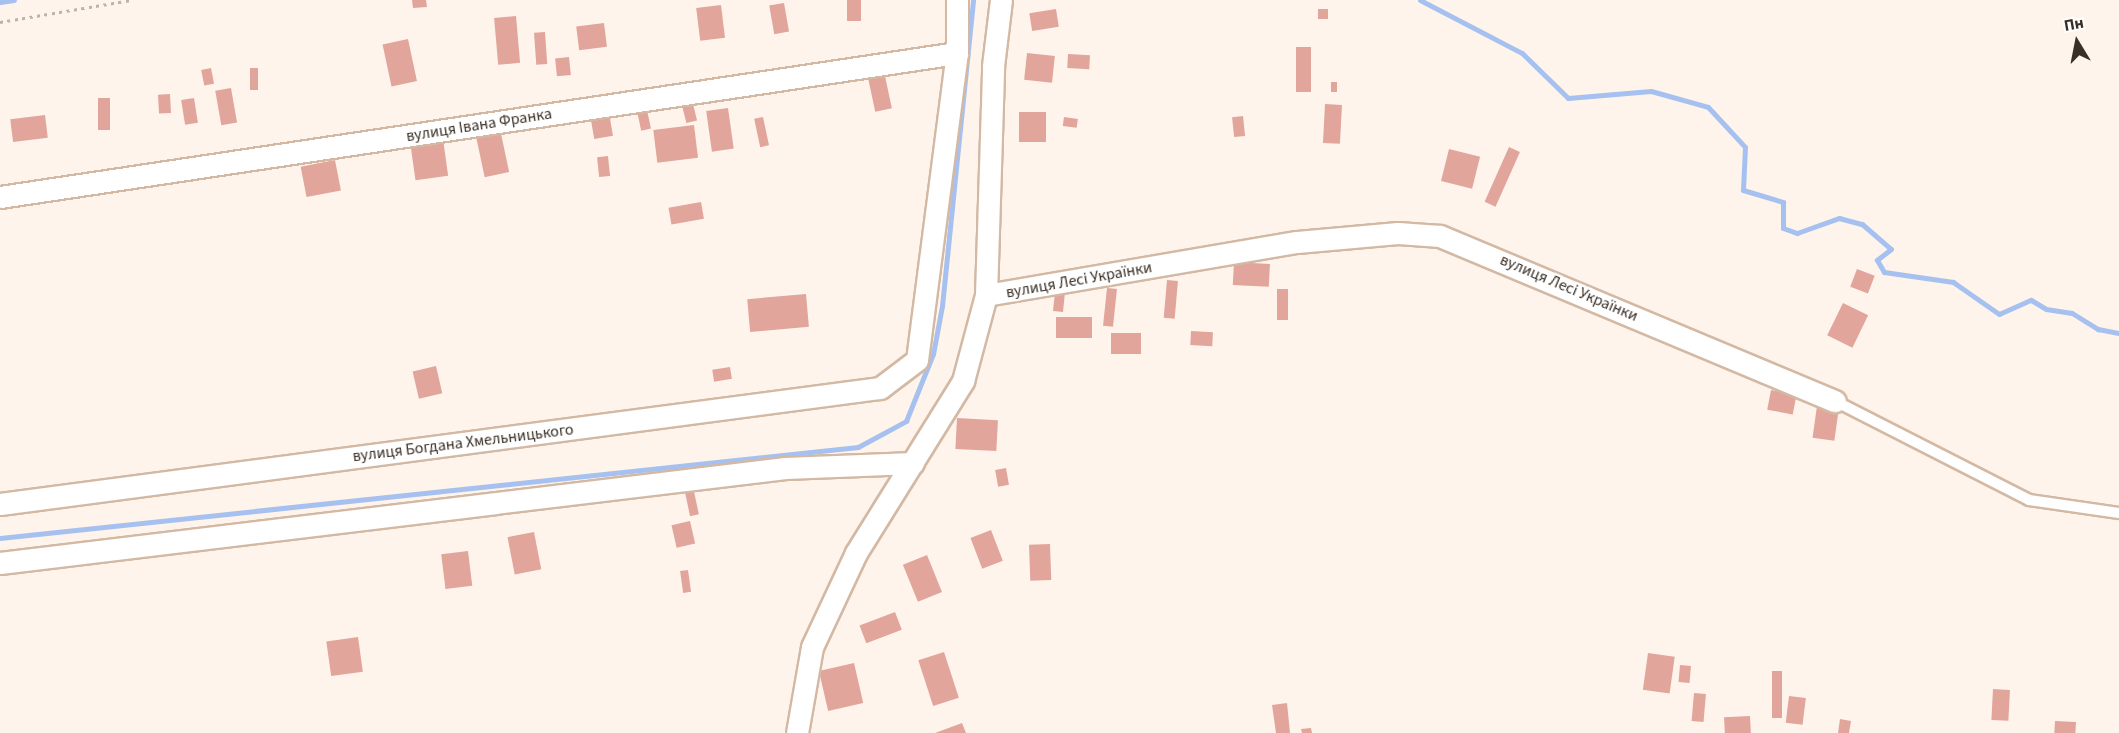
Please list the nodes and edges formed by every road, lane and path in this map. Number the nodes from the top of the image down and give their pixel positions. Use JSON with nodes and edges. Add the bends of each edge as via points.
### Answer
{"nodes":[{"id":1,"x":131,"y":0,"type":"edge"},
{"id":2,"x":957,"y":0,"type":"edge"},
{"id":3,"x":1001,"y":0,"type":"edge"},
{"id":4,"x":0,"y":22,"type":"edge"},
{"id":5,"x":957,"y":53,"type":"junction"},
{"id":6,"x":0,"y":197,"type":"edge"},
{"id":7,"x":986,"y":295,"type":"junction"},
{"id":8,"x":1835,"y":401,"type":"joint"},
{"id":9,"x":912,"y":463,"type":"junction"},
{"id":10,"x":0,"y":504,"type":"edge"},
{"id":11,"x":2119,"y":513,"type":"edge"},
{"id":12,"x":0,"y":563,"type":"edge"},
{"id":13,"x":797,"y":733,"type":"edge"}],
"edges":[{"from":1,"to":4,"type":"path"},
{"from":2,"to":5,"type":"street"},
{"from":3,"to":7,"type":"street","name":"вулиця Лесі Українки","via":[[993,66]]},
{"from":5,"to":6,"type":"street","name":"вулиця Івана Франка"},
{"from":5,"to":10,"type":"street","name":"вулиця Богдана Хмельницького","via":[[917,360],[880,388]]},
{"from":7,"to":8,"type":"street","name":"вулиця Лесі Українки","via":[[1297,242],[1398,232],[1440,236]]},
{"from":7,"to":9,"type":"street","name":"вулиця Лесі Українки","via":[[963,381]]},
{"from":8,"to":11,"type":"lane","name":"вулиця Лесі Українки","via":[[2029,500]]},
{"from":9,"to":12,"type":"street","via":[[785,468]]},
{"from":9,"to":13,"type":"street","name":"вулиця Лесі Українки","via":[[856,553],[812,647]]}]}
